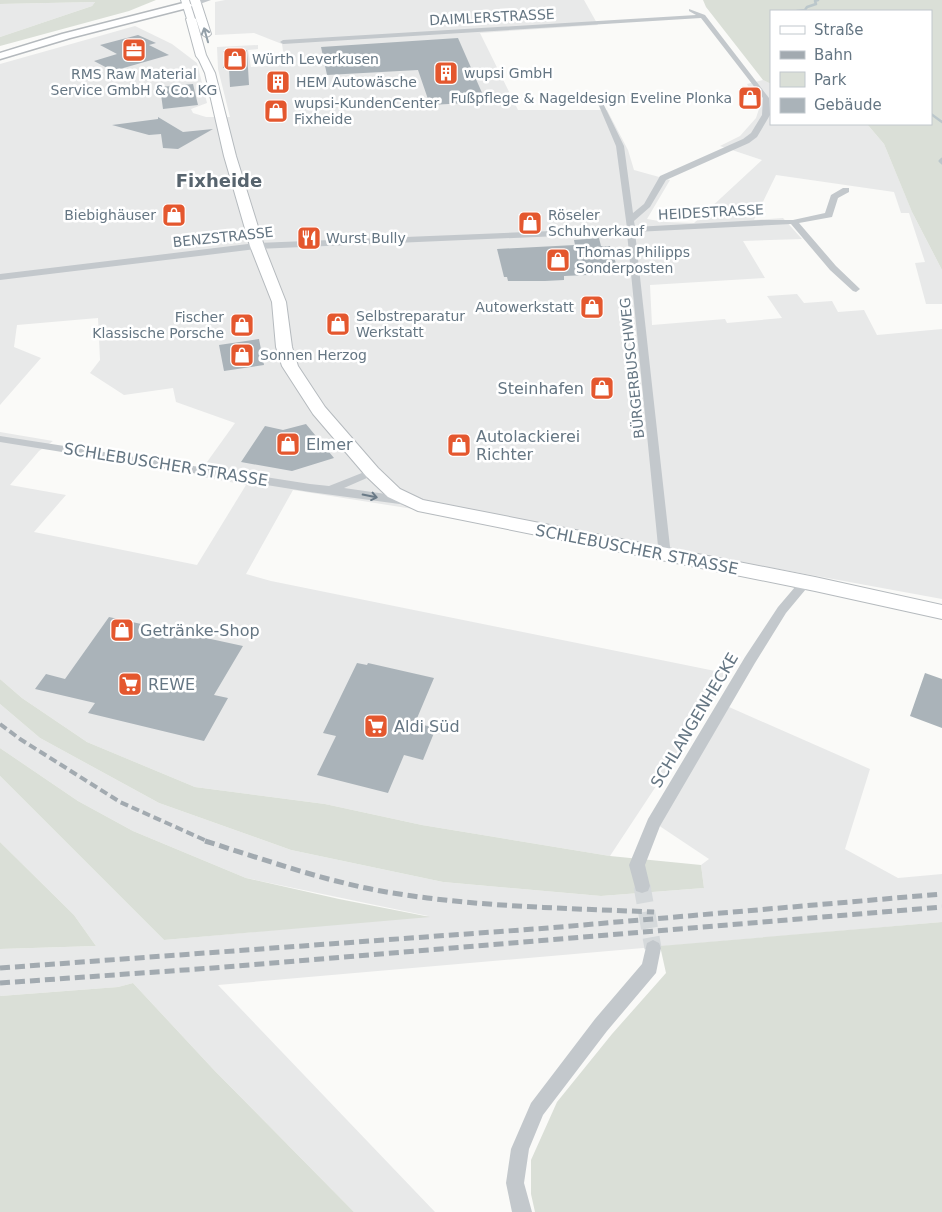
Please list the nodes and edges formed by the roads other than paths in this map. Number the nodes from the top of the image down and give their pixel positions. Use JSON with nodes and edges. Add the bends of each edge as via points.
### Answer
{"nodes":[{"id":1,"x":172,"y":0,"type":"edge"},
{"id":2,"x":208,"y":0,"type":"edge"},
{"id":3,"x":190,"y":5,"type":"edge"},
{"id":4,"x":149,"y":9,"type":"junction"},
{"id":5,"x":691,"y":10,"type":"dead end"},
{"id":6,"x":702,"y":16,"type":"junction"},
{"id":7,"x":283,"y":42,"type":"dead end"},
{"id":8,"x":0,"y":49,"type":"edge"},
{"id":9,"x":0,"y":56,"type":"edge"},
{"id":10,"x":204,"y":58,"type":"junction"},
{"id":11,"x":596,"y":95,"type":"dead end"},
{"id":12,"x":846,"y":190,"type":"dead end"},
{"id":13,"x":793,"y":222,"type":"junction"},
{"id":14,"x":630,"y":225,"type":"junction"},
{"id":15,"x":257,"y":246,"type":"junction"},
{"id":16,"x":0,"y":277,"type":"edge"},
{"id":17,"x":856,"y":289,"type":"dead end"},
{"id":18,"x":0,"y":439,"type":"edge"},
{"id":19,"x":372,"y":472,"type":"junction"},
{"id":20,"x":333,"y":488,"type":"junction"},
{"id":21,"x":407,"y":501,"type":"junction"},
{"id":22,"x":665,"y":556,"type":"junction"},
{"id":23,"x":805,"y":583,"type":"junction"},
{"id":24,"x":942,"y":612,"type":"edge"},
{"id":25,"x":642,"y":886,"type":"tunnel mouth"},
{"id":26,"x":653,"y":948,"type":"tunnel mouth"},
{"id":27,"x":522,"y":1212,"type":"edge"}],
"edges":[{"from":1,"to":4,"type":"highway"},
{"from":2,"to":3,"type":"street"},
{"from":3,"to":4,"type":"highway"},
{"from":3,"to":9,"type":"highway","via":[[167,16],[133,18]]},
{"from":3,"to":10,"type":"main road"},
{"from":10,"to":3,"type":"main road","one_way":true,"via":[[209,55],[210,47]]},
{"from":4,"to":8,"type":"highway"},
{"from":5,"to":6,"type":"street"},
{"from":6,"to":7,"type":"street","name":"DAIMLERSTRASSE"},
{"from":6,"to":14,"type":"street","via":[[766,98],[766,114],[760,128],[746,141],[663,178]]},
{"from":10,"to":15,"type":"main road"},
{"from":11,"to":14,"type":"street","name":"BÜRGERBUSCHWEG","via":[[620,146]]},
{"from":12,"to":13,"type":"street","name":"HEIDESTRASSE","via":[[834,197],[830,215]]},
{"from":13,"to":14,"type":"street","name":"HEIDESTRASSE"},
{"from":13,"to":17,"type":"street"},
{"from":14,"to":15,"type":"street","name":"BENZSTRASSE"},
{"from":14,"to":22,"type":"street","name":"BÜRGERBUSCHWEG"},
{"from":15,"to":16,"type":"street","name":"BENZSTRASSE"},
{"from":15,"to":19,"type":"main road","via":[[278,302],[290,366],[319,410]]},
{"from":18,"to":20,"type":"street","name":"SCHLEBUSCHER STRASSE","via":[[310,488]]},
{"from":19,"to":20,"type":"street","name":"SCHLEBUSCHER STRASSE"},
{"from":19,"to":21,"type":"main road"},
{"from":20,"to":21,"type":"street","name":"SCHLEBUSCHER STRASSE","one_way":true,"via":[[375,498]]},
{"from":21,"to":22,"type":"main road","name":"SCHLEBUSCHER STRASSE","via":[[418,506]]},
{"from":22,"to":23,"type":"main road","name":"SCHLEBUSCHER STRASSE"},
{"from":23,"to":24,"type":"main road","name":"SCHLEBUSCHER STRASSE"},
{"from":23,"to":25,"type":"street","name":"SCHLANGENHECKE","via":[[782,610],[750,660],[653,824],[637,865]]},
{"from":26,"to":27,"type":"street","via":[[650,967],[537,1109],[520,1149],[515,1183]]}]}
